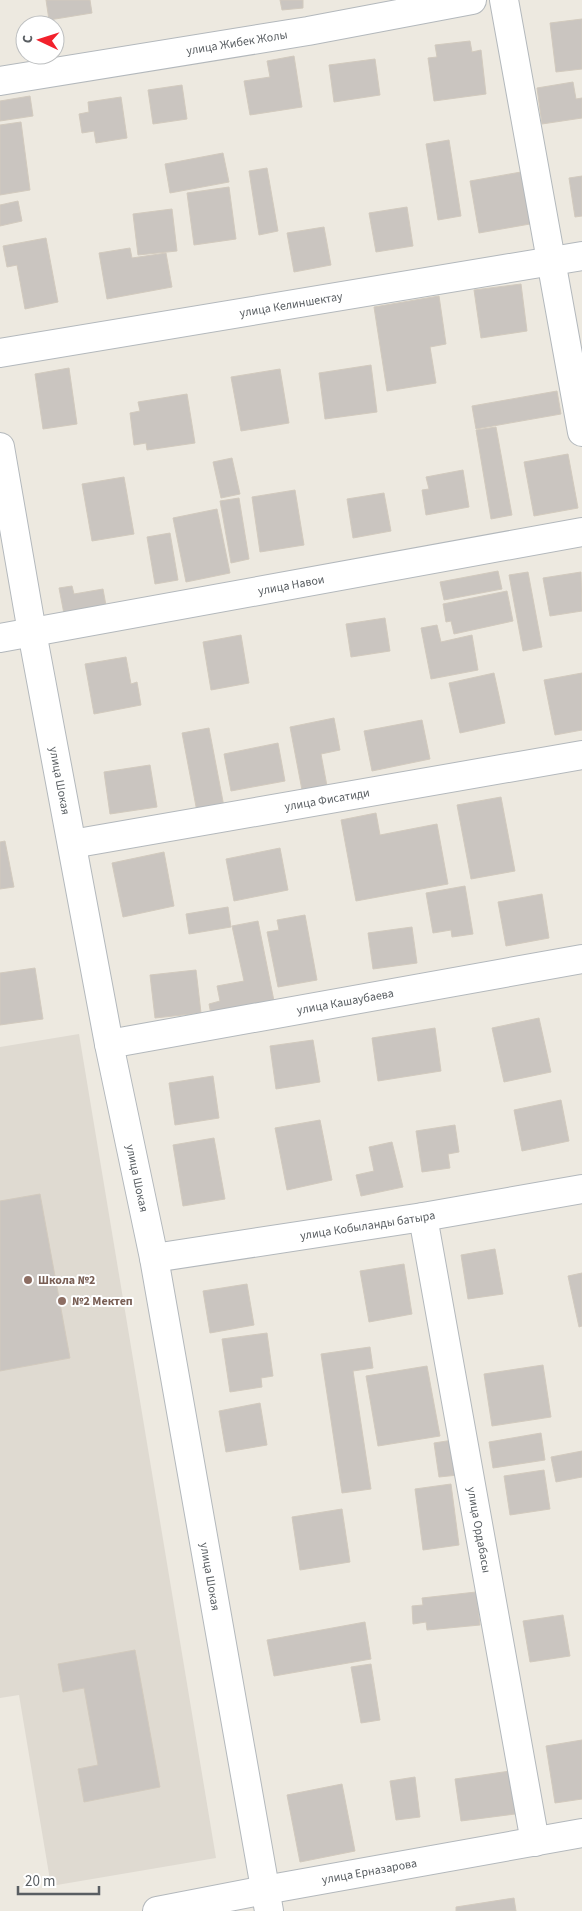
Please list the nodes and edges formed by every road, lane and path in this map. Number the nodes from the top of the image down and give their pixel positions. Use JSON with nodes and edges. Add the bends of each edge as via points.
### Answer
{"nodes":[{"id":1,"x":472,"y":0,"type":"edge"},
{"id":2,"x":504,"y":0,"type":"edge"},
{"id":3,"x":0,"y":81,"type":"edge"},
{"id":4,"x":582,"y":256,"type":"edge"},
{"id":5,"x":552,"y":261,"type":"junction"},
{"id":6,"x":0,"y":353,"type":"edge"},
{"id":7,"x":582,"y":432,"type":"edge"},
{"id":8,"x":0,"y":447,"type":"edge"},
{"id":9,"x":582,"y":532,"type":"edge"},
{"id":10,"x":32,"y":632,"type":"junction"},
{"id":11,"x":0,"y":638,"type":"edge"},
{"id":12,"x":582,"y":755,"type":"edge"},
{"id":13,"x":72,"y":844,"type":"junction"},
{"id":14,"x":582,"y":959,"type":"edge"},
{"id":15,"x":109,"y":1044,"type":"junction"},
{"id":16,"x":582,"y":1189,"type":"edge"},
{"id":17,"x":423,"y":1217,"type":"junction"},
{"id":18,"x":154,"y":1258,"type":"junction"},
{"id":19,"x":582,"y":1833,"type":"edge"},
{"id":20,"x":535,"y":1842,"type":"junction"},
{"id":21,"x":267,"y":1900,"type":"edge"},
{"id":22,"x":157,"y":1911,"type":"edge"}],
"edges":[{"from":1,"to":3,"type":"street","name":"улица Жибек Жолы","via":[[308,31]]},
{"from":2,"to":5,"type":"street"},
{"from":4,"to":5,"type":"street","name":"улица Келиншектау"},
{"from":5,"to":6,"type":"street","name":"улица Келиншектау"},
{"from":5,"to":7,"type":"street"},
{"from":8,"to":10,"type":"street","name":"улица Шокая"},
{"from":9,"to":10,"type":"street","name":"улица Навои"},
{"from":10,"to":11,"type":"street","name":"улица Навои"},
{"from":10,"to":13,"type":"street","name":"улица Шокая"},
{"from":12,"to":13,"type":"street","name":"улица Фисатиди"},
{"from":13,"to":15,"type":"street","name":"улица Шокая"},
{"from":14,"to":15,"type":"street","name":"улица Кашаубаева"},
{"from":15,"to":18,"type":"street","name":"улица Шокая"},
{"from":16,"to":17,"type":"street","name":"улица Кобыланды батыра"},
{"from":17,"to":18,"type":"street","name":"улица Кобыланды батыра"},
{"from":17,"to":20,"type":"street","name":"улица Ордабасы"},
{"from":18,"to":21,"type":"street","name":"улица Шокая"},
{"from":19,"to":20,"type":"street","name":"улица Ерназарова"},
{"from":20,"to":21,"type":"street","name":"улица Ерназарова"},
{"from":21,"to":22,"type":"street","name":"улица Ерназарова"}]}
